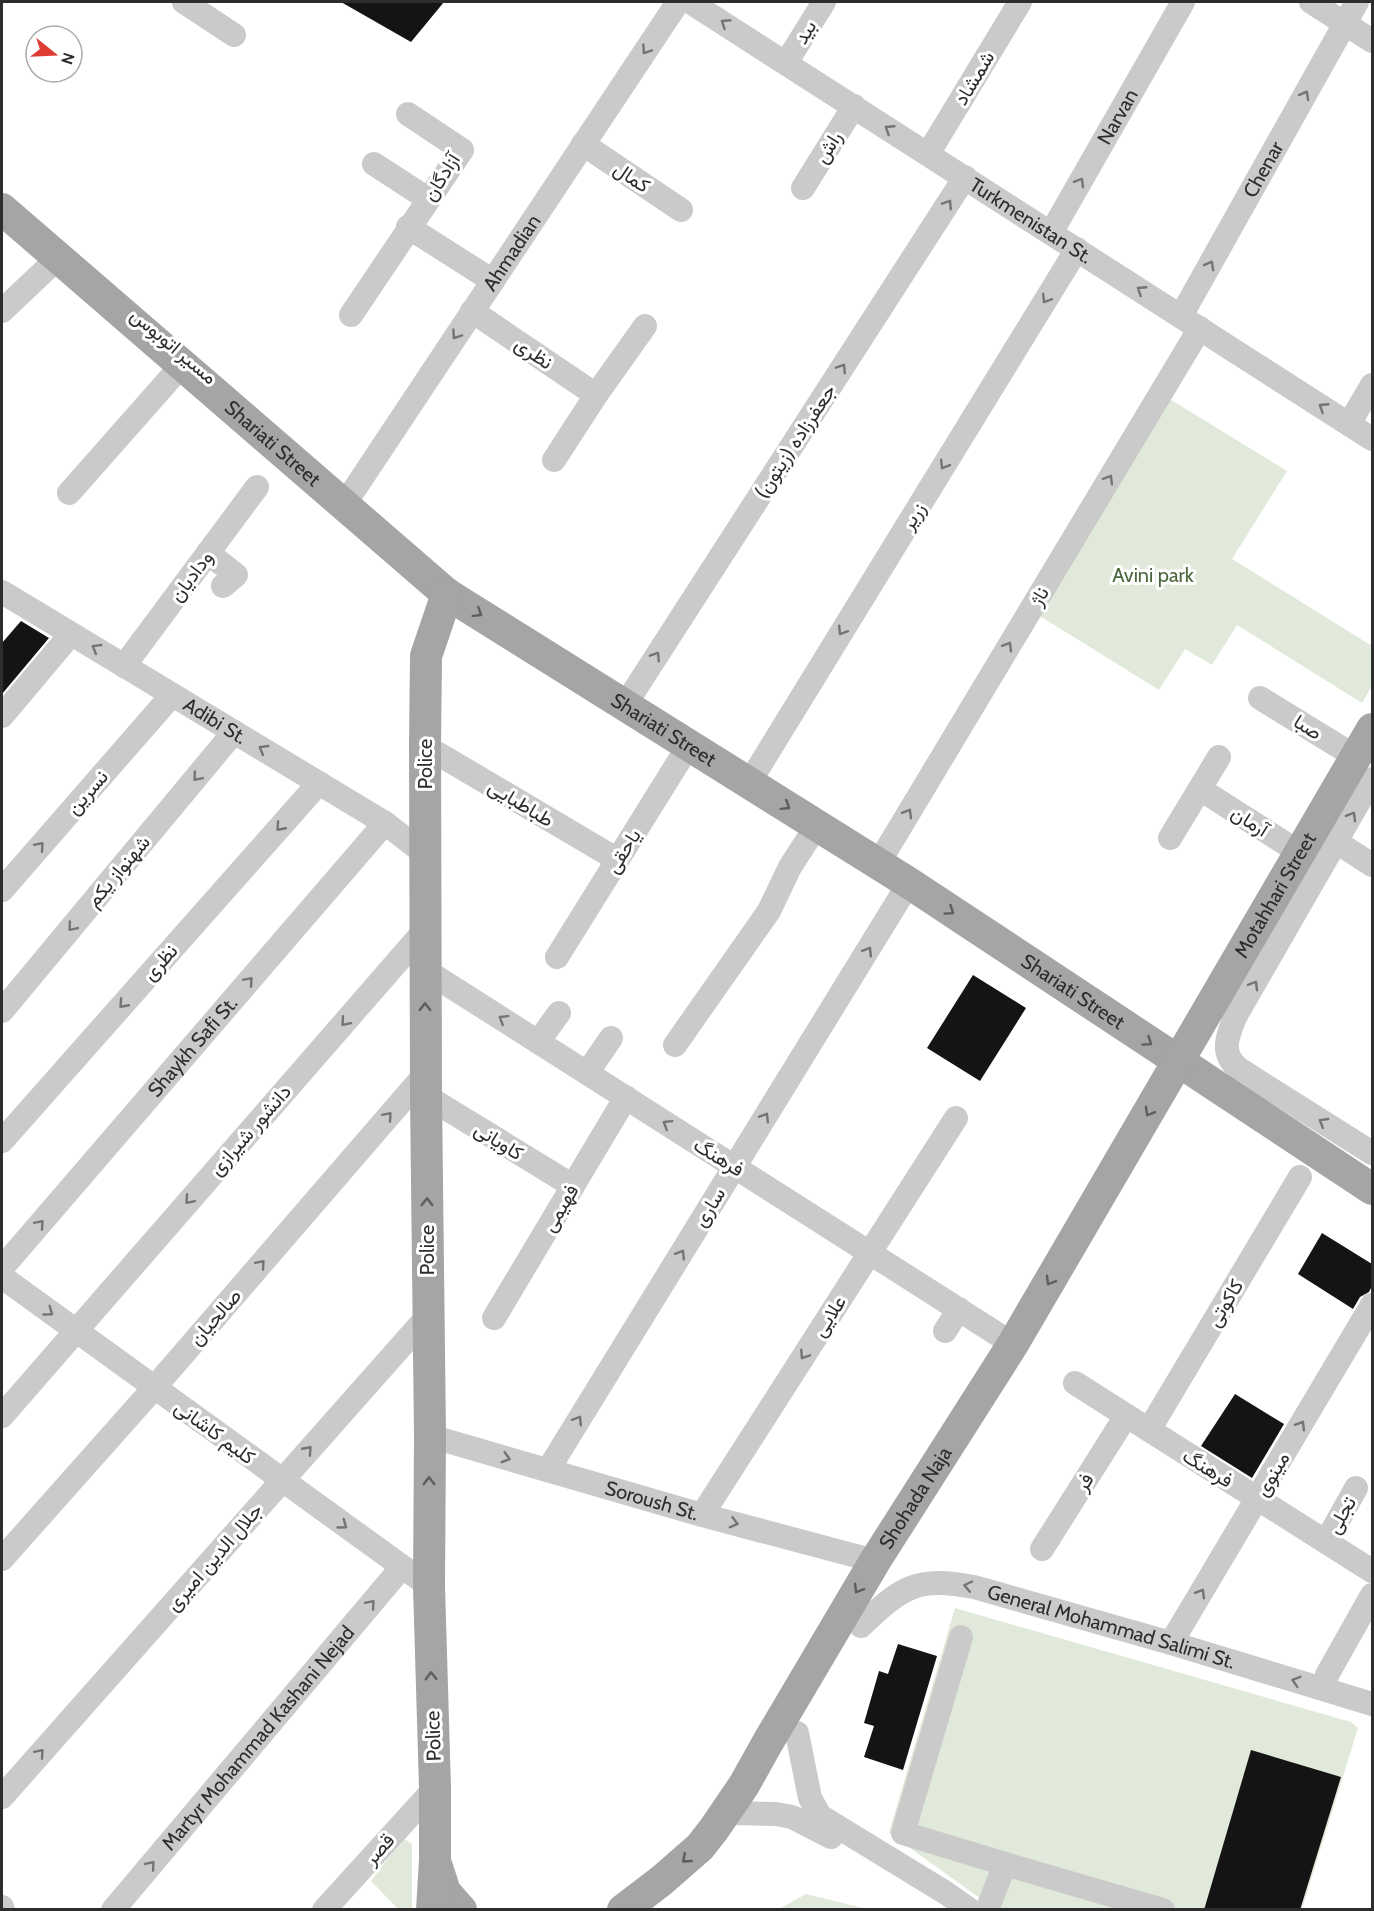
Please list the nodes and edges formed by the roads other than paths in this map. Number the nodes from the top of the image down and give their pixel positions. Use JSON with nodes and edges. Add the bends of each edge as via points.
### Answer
{"nodes":[{"id":1,"x":184,"y":2,"type":"edge"},
{"id":2,"x":689,"y":2,"type":"edge"},
{"id":3,"x":824,"y":2,"type":"edge"},
{"id":4,"x":1020,"y":2,"type":"edge"},
{"id":5,"x":1183,"y":2,"type":"edge"},
{"id":6,"x":1311,"y":2,"type":"edge"},
{"id":7,"x":1357,"y":2,"type":"edge"},
{"id":8,"x":1345,"y":23,"type":"junction"},
{"id":9,"x":234,"y":35,"type":"dead end"},
{"id":10,"x":1372,"y":41,"type":"edge"},
{"id":11,"x":786,"y":63,"type":"junction"},
{"id":12,"x":854,"y":106,"type":"junction"},
{"id":13,"x":408,"y":114,"type":"dead end"},
{"id":14,"x":583,"y":144,"type":"junction"},
{"id":15,"x":928,"y":154,"type":"junction"},
{"id":16,"x":374,"y":164,"type":"dead end"},
{"id":17,"x":965,"y":177,"type":"junction"},
{"id":18,"x":803,"y":188,"type":"dead end"},
{"id":19,"x":2,"y":198,"type":"edge"},
{"id":20,"x":428,"y":199,"type":"junction"},
{"id":21,"x":2,"y":209,"type":"edge"},
{"id":22,"x":681,"y":210,"type":"dead end"},
{"id":23,"x":408,"y":227,"type":"junction"},
{"id":24,"x":1051,"y":233,"type":"junction"},
{"id":25,"x":1077,"y":249,"type":"junction"},
{"id":26,"x":58,"y":258,"type":"junction"},
{"id":27,"x":493,"y":281,"type":"junction"},
{"id":28,"x":2,"y":311,"type":"edge"},
{"id":29,"x":472,"y":311,"type":"junction"},
{"id":30,"x":351,"y":315,"type":"dead end"},
{"id":31,"x":1191,"y":322,"type":"junction"},
{"id":32,"x":645,"y":326,"type":"dead end"},
{"id":33,"x":182,"y":365,"type":"junction"},
{"id":34,"x":1372,"y":385,"type":"edge"},
{"id":35,"x":596,"y":395,"type":"junction"},
{"id":36,"x":1349,"y":424,"type":"junction"},
{"id":37,"x":1372,"y":439,"type":"edge"},
{"id":38,"x":554,"y":460,"type":"dead end"},
{"id":39,"x":257,"y":487,"type":"dead end"},
{"id":40,"x":69,"y":493,"type":"dead end"},
{"id":41,"x":347,"y":500,"type":"junction"},
{"id":42,"x":208,"y":553,"type":"junction"},
{"id":43,"x":223,"y":586,"type":"dead end"},
{"id":44,"x":447,"y":594,"type":"junction"},
{"id":45,"x":3,"y":595,"type":"edge"},
{"id":46,"x":71,"y":634,"type":"junction"},
{"id":47,"x":124,"y":666,"type":"junction"},
{"id":48,"x":172,"y":695,"type":"junction"},
{"id":49,"x":1260,"y":698,"type":"dead end"},
{"id":50,"x":625,"y":705,"type":"junction"},
{"id":51,"x":2,"y":716,"type":"edge"},
{"id":52,"x":1372,"y":729,"type":"edge"},
{"id":53,"x":234,"y":732,"type":"junction"},
{"id":54,"x":689,"y":745,"type":"junction"},
{"id":55,"x":425,"y":746,"type":"junction"},
{"id":56,"x":1219,"y":758,"type":"dead end"},
{"id":57,"x":1364,"y":768,"type":"edge"},
{"id":58,"x":319,"y":783,"type":"junction"},
{"id":59,"x":749,"y":783,"type":"junction"},
{"id":60,"x":1200,"y":789,"type":"junction"},
{"id":61,"x":385,"y":823,"type":"junction"},
{"id":62,"x":817,"y":825,"type":"junction"},
{"id":63,"x":1170,"y":838,"type":"dead end"},
{"id":64,"x":1317,"y":841,"type":"junction"},
{"id":65,"x":425,"y":854,"type":"junction"},
{"id":66,"x":618,"y":860,"type":"junction"},
{"id":67,"x":878,"y":864,"type":"junction"},
{"id":68,"x":1372,"y":865,"type":"edge"},
{"id":69,"x":909,"y":883,"type":"junction"},
{"id":70,"x":2,"y":890,"type":"edge"},
{"id":71,"x":425,"y":930,"type":"junction"},
{"id":72,"x":557,"y":957,"type":"dead end"},
{"id":73,"x":425,"y":970,"type":"junction"},
{"id":74,"x":2,"y":1011,"type":"edge"},
{"id":75,"x":560,"y":1013,"type":"dead end"},
{"id":76,"x":611,"y":1038,"type":"dead end"},
{"id":77,"x":538,"y":1042,"type":"junction"},
{"id":78,"x":675,"y":1045,"type":"dead end"},
{"id":79,"x":1178,"y":1062,"type":"junction"},
{"id":80,"x":587,"y":1073,"type":"junction"},
{"id":81,"x":426,"y":1084,"type":"junction"},
{"id":82,"x":626,"y":1097,"type":"junction"},
{"id":83,"x":956,"y":1118,"type":"dead end"},
{"id":84,"x":2,"y":1141,"type":"edge"},
{"id":85,"x":1372,"y":1153,"type":"edge"},
{"id":86,"x":735,"y":1166,"type":"junction"},
{"id":87,"x":1300,"y":1176,"type":"dead end"},
{"id":88,"x":573,"y":1186,"type":"junction"},
{"id":89,"x":1372,"y":1189,"type":"edge"},
{"id":90,"x":869,"y":1252,"type":"junction"},
{"id":91,"x":2,"y":1268,"type":"edge"},
{"id":92,"x":2,"y":1278,"type":"edge"},
{"id":93,"x":1372,"y":1305,"type":"edge"},
{"id":94,"x":959,"y":1309,"type":"junction"},
{"id":95,"x":427,"y":1317,"type":"junction"},
{"id":96,"x":494,"y":1318,"type":"dead end"},
{"id":97,"x":75,"y":1330,"type":"junction"},
{"id":98,"x":945,"y":1331,"type":"dead end"},
{"id":99,"x":1006,"y":1356,"type":"junction"},
{"id":100,"x":1075,"y":1383,"type":"dead end"},
{"id":101,"x":154,"y":1388,"type":"junction"},
{"id":102,"x":2,"y":1416,"type":"edge"},
{"id":103,"x":1126,"y":1416,"type":"junction"},
{"id":104,"x":1149,"y":1430,"type":"junction"},
{"id":105,"x":430,"y":1436,"type":"junction"},
{"id":106,"x":548,"y":1470,"type":"junction"},
{"id":107,"x":281,"y":1480,"type":"junction"},
{"id":108,"x":1356,"y":1488,"type":"dead end"},
{"id":109,"x":1257,"y":1498,"type":"junction"},
{"id":110,"x":702,"y":1515,"type":"junction"},
{"id":111,"x":1326,"y":1542,"type":"junction"},
{"id":112,"x":1042,"y":1549,"type":"dead end"},
{"id":113,"x":2,"y":1559,"type":"edge"},
{"id":114,"x":875,"y":1561,"type":"junction"},
{"id":115,"x":402,"y":1567,"type":"junction"},
{"id":116,"x":1372,"y":1571,"type":"edge"},
{"id":117,"x":429,"y":1587,"type":"junction"},
{"id":118,"x":1372,"y":1595,"type":"edge"},
{"id":119,"x":861,"y":1626,"type":"junction"},
{"id":120,"x":961,"y":1637,"type":"dead end"},
{"id":121,"x":1171,"y":1643,"type":"junction"},
{"id":122,"x":1328,"y":1675,"type":"dead end"},
{"id":123,"x":1372,"y":1704,"type":"edge"},
{"id":124,"x":798,"y":1733,"type":"junction"},
{"id":125,"x":435,"y":1788,"type":"junction"},
{"id":126,"x":2,"y":1797,"type":"edge"},
{"id":127,"x":723,"y":1821,"type":"junction"},
{"id":128,"x":435,"y":1860,"type":"junction"},
{"id":129,"x":1005,"y":1863,"type":"junction"},
{"id":130,"x":113,"y":1910,"type":"edge"},
{"id":131,"x":324,"y":1910,"type":"edge"},
{"id":132,"x":432,"y":1910,"type":"edge"},
{"id":133,"x":461,"y":1910,"type":"edge"},
{"id":134,"x":623,"y":1910,"type":"edge"},
{"id":135,"x":948,"y":1910,"type":"edge"},
{"id":136,"x":970,"y":1910,"type":"edge"},
{"id":137,"x":987,"y":1910,"type":"edge"},
{"id":138,"x":1163,"y":1910,"type":"edge"}],
"edges":[{"from":1,"to":9,"type":"street"},
{"from":11,"to":2,"type":"street","name":"Turkmenistan St.","one_way":true},
{"from":2,"to":14,"type":"street","name":"Ahmadian","one_way":true},
{"from":3,"to":11,"type":"street","name":"بید"},
{"from":4,"to":15,"type":"street","name":"شمشاد"},
{"from":24,"to":5,"type":"street","name":"Narvan","one_way":true},
{"from":6,"to":8,"type":"street"},
{"from":7,"to":8,"type":"street","name":"Chenar"},
{"from":8,"to":10,"type":"street"},
{"from":31,"to":8,"type":"street","name":"Chenar","one_way":true},
{"from":11,"to":12,"type":"street","name":"Turkmenistan St."},
{"from":15,"to":12,"type":"street","name":"Turkmenistan St.","one_way":true},
{"from":12,"to":18,"type":"street","name":"راش"},
{"from":13,"to":20,"type":"street","name":"آزادگان","via":[[462,150]]},
{"from":14,"to":22,"type":"street","name":"کمال"},
{"from":14,"to":27,"type":"street","name":"Ahmadian"},
{"from":15,"to":17,"type":"street","name":"Turkmenistan St."},
{"from":16,"to":20,"type":"street"},
{"from":17,"to":24,"type":"street","name":"Turkmenistan St."},
{"from":50,"to":17,"type":"street","name":"جعفرزاده (زیتون)","one_way":true},
{"from":19,"to":41,"type":"street","name":"مسیر اتوبوس"},
{"from":20,"to":23,"type":"street","name":"آزادگان"},
{"from":21,"to":26,"type":"main road","name":"Shariati Street"},
{"from":23,"to":27,"type":"street"},
{"from":23,"to":30,"type":"street","name":"آزادگان"},
{"from":24,"to":25,"type":"street","name":"Turkmenistan St."},
{"from":31,"to":25,"type":"street","name":"Turkmenistan St.","one_way":true},
{"from":25,"to":59,"type":"street","name":"زریر","one_way":true},
{"from":26,"to":28,"type":"street"},
{"from":26,"to":33,"type":"main road","name":"Shariati Street"},
{"from":27,"to":29,"type":"street","name":"Ahmadian"},
{"from":29,"to":35,"type":"street","name":"نظری"},
{"from":29,"to":41,"type":"street","name":"Ahmadian","one_way":true},
{"from":36,"to":31,"type":"street","name":"Turkmenistan St.","one_way":true},
{"from":67,"to":31,"type":"street","name":"ناژ","one_way":true},
{"from":32,"to":35,"type":"street"},
{"from":33,"to":40,"type":"street"},
{"from":33,"to":41,"type":"main road","name":"Shariati Street"},
{"from":34,"to":36,"type":"street"},
{"from":35,"to":38,"type":"street"},
{"from":36,"to":37,"type":"street","name":"Turkmenistan St."},
{"from":39,"to":42,"type":"street","name":"ودادیان"},
{"from":41,"to":44,"type":"main road","name":"Shariati Street"},
{"from":42,"to":43,"type":"street","via":[[236,575]]},
{"from":42,"to":47,"type":"street","name":"ودادیان"},
{"from":44,"to":50,"type":"main road","name":"Shariati Street","one_way":true},
{"from":44,"to":55,"type":"main road","name":"Police","via":[[426,656]]},
{"from":45,"to":46,"type":"street","name":"Adibi St."},
{"from":47,"to":46,"type":"street","name":"Adibi St.","one_way":true},
{"from":46,"to":51,"type":"street"},
{"from":47,"to":48,"type":"street","name":"Adibi St."},
{"from":48,"to":53,"type":"street","name":"Adibi St."},
{"from":70,"to":48,"type":"street","name":"نسرین","one_way":true},
{"from":49,"to":57,"type":"street","name":"صبا"},
{"from":50,"to":54,"type":"main road","name":"Shariati Street"},
{"from":52,"to":57,"type":"main road","name":"Motahhari Street"},
{"from":58,"to":53,"type":"street","name":"Adibi St.","one_way":true},
{"from":53,"to":74,"type":"street","name":"شهنواز یکم","one_way":true},
{"from":54,"to":59,"type":"main road","name":"Shariati Street"},
{"from":54,"to":66,"type":"street","name":"یاحقی"},
{"from":55,"to":65,"type":"main road","name":"Police"},
{"from":55,"to":66,"type":"street","name":"طباطبایی"},
{"from":56,"to":60,"type":"street"},
{"from":57,"to":64,"type":"main road","name":"Motahhari Street"},
{"from":58,"to":61,"type":"street","name":"Adibi St."},
{"from":58,"to":84,"type":"street","name":"نظری","one_way":true},
{"from":59,"to":62,"type":"main road","name":"Shariati Street","one_way":true},
{"from":60,"to":63,"type":"street"},
{"from":60,"to":64,"type":"street","name":"آرمان"},
{"from":61,"to":65,"type":"street","name":"Adibi St."},
{"from":91,"to":61,"type":"street","name":"Shaykh Safi St.","one_way":true},
{"from":62,"to":67,"type":"main road","name":"Shariati Street"},
{"from":62,"to":78,"type":"street","via":[[790,867],[769,911]]},
{"from":64,"to":68,"type":"street","name":"آرمان"},
{"from":64,"to":79,"type":"main road","name":"Motahhari Street"},
{"from":85,"to":64,"type":"street","one_way":true,"via":[[1239,1069],[1226,1049],[1235,1017]]},
{"from":65,"to":71,"type":"main road","name":"Police"},
{"from":66,"to":72,"type":"street","name":"یاحقی"},
{"from":67,"to":69,"type":"main road","name":"Shariati Street"},
{"from":69,"to":79,"type":"main road","name":"Shariati Street","one_way":true},
{"from":86,"to":69,"type":"street","name":"ساری","one_way":true},
{"from":71,"to":73,"type":"main road","name":"Police"},
{"from":71,"to":97,"type":"street","name":"دانشور شیرازی","one_way":true},
{"from":77,"to":73,"type":"street","name":"فرهنگ","one_way":true},
{"from":81,"to":73,"type":"main road","name":"Police","one_way":true},
{"from":75,"to":77,"type":"street"},
{"from":76,"to":80,"type":"street"},
{"from":77,"to":80,"type":"street","name":"فرهنگ"},
{"from":79,"to":89,"type":"main road","name":"Shariati Street"},
{"from":79,"to":99,"type":"main road","name":"Shohada Naja","one_way":true},
{"from":80,"to":82,"type":"street","name":"فرهنگ"},
{"from":81,"to":88,"type":"street","name":"کاویانی"},
{"from":95,"to":81,"type":"main road","name":"Police","one_way":true},
{"from":101,"to":81,"type":"street","name":"صالحیان","one_way":true},
{"from":86,"to":82,"type":"street","name":"فرهنگ","one_way":true},
{"from":82,"to":88,"type":"street","name":"فهیمی"},
{"from":83,"to":90,"type":"street","name":"علایی"},
{"from":86,"to":90,"type":"street","name":"فرهنگ"},
{"from":106,"to":86,"type":"street","name":"ساری","one_way":true},
{"from":87,"to":104,"type":"street","name":"کاکوتی"},
{"from":88,"to":96,"type":"street","name":"فهیمی"},
{"from":90,"to":94,"type":"street","name":"فرهنگ"},
{"from":90,"to":110,"type":"street","name":"علایی","one_way":true},
{"from":92,"to":97,"type":"street","name":"کلیم کاشانی","one_way":true},
{"from":109,"to":93,"type":"street","name":"مینوی","one_way":true},
{"from":94,"to":98,"type":"street"},
{"from":94,"to":99,"type":"street","name":"فرهنگ"},
{"from":95,"to":105,"type":"main road","name":"Police"},
{"from":107,"to":95,"type":"street","name":"جلال الدین امیری","one_way":true},
{"from":97,"to":101,"type":"street","name":"کلیم کاشانی"},
{"from":97,"to":102,"type":"street","name":"دانشور شیرازی"},
{"from":99,"to":114,"type":"main road","name":"Shohada Naja"},
{"from":99,"to":119,"type":"main road","via":[[963,1453]]},
{"from":100,"to":103,"type":"street","name":"فرهنگ"},
{"from":101,"to":107,"type":"street","name":"کلیم کاشانی"},
{"from":101,"to":113,"type":"street","name":"صالحیان"},
{"from":103,"to":104,"type":"street","name":"فرهنگ"},
{"from":103,"to":112,"type":"street","name":"فر"},
{"from":104,"to":109,"type":"street","name":"فرهنگ"},
{"from":105,"to":106,"type":"street","name":"Soroush St.","one_way":true},
{"from":117,"to":105,"type":"main road","name":"Police","one_way":true},
{"from":106,"to":110,"type":"street","name":"Soroush St."},
{"from":107,"to":115,"type":"street","name":"کلیم کاشانی","one_way":true},
{"from":126,"to":107,"type":"street","name":"جلال الدین امیری","one_way":true},
{"from":108,"to":111,"type":"street","name":"تجلی"},
{"from":109,"to":111,"type":"street","name":"فرهنگ"},
{"from":121,"to":109,"type":"street","name":"مینوی","one_way":true},
{"from":110,"to":114,"type":"street","name":"Soroush St.","one_way":true},
{"from":111,"to":116,"type":"street","name":"فرهنگ"},
{"from":114,"to":127,"type":"main road","name":"Shohada Naja","one_way":true},
{"from":115,"to":117,"type":"street","name":"کلیم کاشانی"},
{"from":130,"to":115,"type":"street","name":"Martyr Mohammad Kashani Nejad","one_way":true},
{"from":125,"to":117,"type":"main road","name":"Police","one_way":true},
{"from":118,"to":122,"type":"street"},
{"from":121,"to":119,"type":"street","name":"General Mohammad Salimi St.","one_way":true,"via":[[957,1584],[907,1588],[890,1598]]},
{"from":119,"to":124,"type":"main road"},
{"from":120,"to":129,"type":"street","via":[[903,1833]]},
{"from":123,"to":121,"type":"street","name":"General Mohammad Salimi St.","one_way":true},
{"from":124,"to":127,"type":"main road","via":[[777,1763]]},
{"from":124,"to":136,"type":"street","via":[[810,1798],[820,1816]]},
{"from":125,"to":128,"type":"main road","name":"Police"},
{"from":125,"to":131,"type":"street","name":"قصر"},
{"from":127,"to":134,"type":"main road","name":"Shohada Naja","one_way":true,"via":[[700,1847]]},
{"from":127,"to":135,"type":"street","via":[[776,1814],[792,1817],[919,1889]]},
{"from":128,"to":132,"type":"main road","name":"Police"},
{"from":128,"to":133,"type":"main road","via":[[445,1892]]},
{"from":129,"to":137,"type":"street"},
{"from":129,"to":138,"type":"street"}]}
